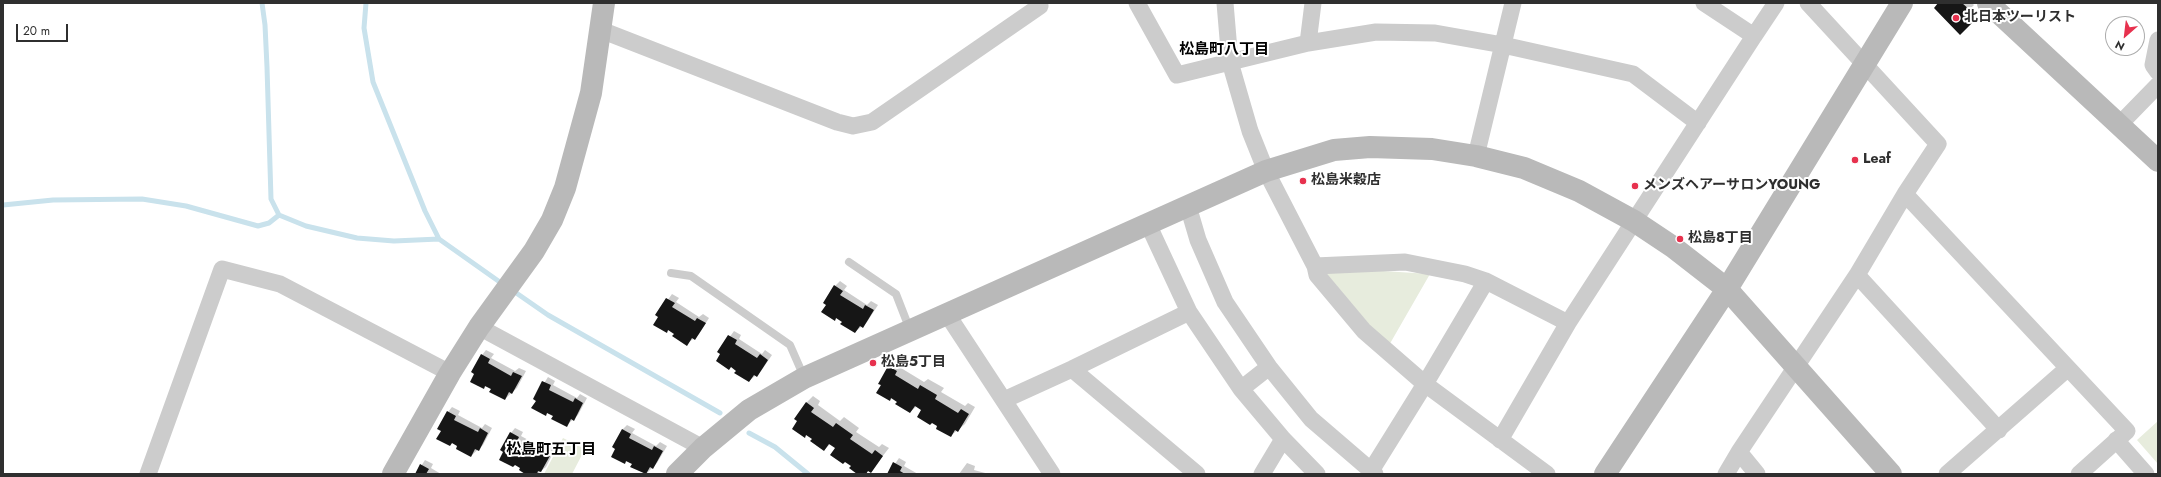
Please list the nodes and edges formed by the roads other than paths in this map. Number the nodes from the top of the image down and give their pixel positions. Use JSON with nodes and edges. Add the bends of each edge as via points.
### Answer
{"nodes":[{"id":1,"x":604,"y":3,"type":"edge"},
{"id":2,"x":1037,"y":3,"type":"edge"},
{"id":3,"x":1137,"y":3,"type":"edge"},
{"id":4,"x":1225,"y":3,"type":"edge"},
{"id":5,"x":1313,"y":3,"type":"edge"},
{"id":6,"x":1513,"y":3,"type":"edge"},
{"id":7,"x":1704,"y":3,"type":"edge"},
{"id":8,"x":1776,"y":3,"type":"edge"},
{"id":9,"x":1808,"y":3,"type":"edge"},
{"id":10,"x":1902,"y":3,"type":"edge"},
{"id":11,"x":1988,"y":3,"type":"edge"},
{"id":12,"x":601,"y":30,"type":"junction"},
{"id":13,"x":1754,"y":36,"type":"junction"},
{"id":14,"x":2158,"y":40,"type":"edge"},
{"id":15,"x":1308,"y":43,"type":"junction"},
{"id":16,"x":1503,"y":45,"type":"junction"},
{"id":17,"x":1230,"y":62,"type":"junction"},
{"id":18,"x":1865,"y":64,"type":"junction"},
{"id":19,"x":2158,"y":72,"type":"edge"},
{"id":20,"x":2158,"y":85,"type":"edge"},
{"id":21,"x":1698,"y":123,"type":"junction"},
{"id":22,"x":2120,"y":125,"type":"junction"},
{"id":23,"x":1476,"y":156,"type":"junction"},
{"id":24,"x":2158,"y":161,"type":"edge"},
{"id":25,"x":1266,"y":171,"type":"junction"},
{"id":26,"x":1905,"y":194,"type":"junction"},
{"id":27,"x":1188,"y":206,"type":"junction"},
{"id":28,"x":1634,"y":221,"type":"junction"},
{"id":29,"x":1148,"y":224,"type":"junction"},
{"id":30,"x":849,"y":262,"type":"dead end"},
{"id":31,"x":1315,"y":266,"type":"junction"},
{"id":32,"x":671,"y":273,"type":"dead end"},
{"id":33,"x":1857,"y":275,"type":"junction"},
{"id":34,"x":1486,"y":281,"type":"junction"},
{"id":35,"x":1727,"y":288,"type":"junction"},
{"id":36,"x":1189,"y":312,"type":"junction"},
{"id":37,"x":947,"y":314,"type":"junction"},
{"id":38,"x":1568,"y":323,"type":"junction"},
{"id":39,"x":479,"y":327,"type":"junction"},
{"id":40,"x":910,"y":330,"type":"junction"},
{"id":41,"x":1795,"y":366,"type":"junction"},
{"id":42,"x":1269,"y":367,"type":"junction"},
{"id":43,"x":2068,"y":368,"type":"junction"},
{"id":44,"x":1072,"y":369,"type":"junction"},
{"id":45,"x":450,"y":373,"type":"junction"},
{"id":46,"x":804,"y":378,"type":"junction"},
{"id":47,"x":1425,"y":384,"type":"junction"},
{"id":48,"x":1241,"y":389,"type":"junction"},
{"id":49,"x":1004,"y":400,"type":"junction"},
{"id":50,"x":1999,"y":430,"type":"junction"},
{"id":51,"x":1283,"y":439,"type":"junction"},
{"id":52,"x":1500,"y":440,"type":"junction"},
{"id":53,"x":2116,"y":440,"type":"junction"},
{"id":54,"x":703,"y":448,"type":"junction"},
{"id":55,"x":1739,"y":452,"type":"junction"},
{"id":56,"x":1372,"y":473,"type":"edge"},
{"id":57,"x":148,"y":474,"type":"edge"},
{"id":58,"x":393,"y":474,"type":"edge"},
{"id":59,"x":677,"y":474,"type":"edge"},
{"id":60,"x":1052,"y":474,"type":"edge"},
{"id":61,"x":1197,"y":474,"type":"edge"},
{"id":62,"x":1262,"y":474,"type":"edge"},
{"id":63,"x":1318,"y":474,"type":"edge"},
{"id":64,"x":1548,"y":474,"type":"edge"},
{"id":65,"x":1605,"y":474,"type":"edge"},
{"id":66,"x":1726,"y":474,"type":"edge"},
{"id":67,"x":1757,"y":474,"type":"edge"},
{"id":68,"x":1891,"y":474,"type":"edge"},
{"id":69,"x":1947,"y":474,"type":"edge"},
{"id":70,"x":2079,"y":474,"type":"edge"},
{"id":71,"x":2146,"y":474,"type":"edge"}],
"edges":[{"from":1,"to":12,"type":"street"},
{"from":2,"to":12,"type":"street","via":[[1040,6],[872,122],[853,126]]},
{"from":3,"to":17,"type":"street","via":[[1177,76]]},
{"from":4,"to":17,"type":"street"},
{"from":5,"to":15,"type":"street"},
{"from":6,"to":16,"type":"street"},
{"from":7,"to":13,"type":"street"},
{"from":8,"to":13,"type":"street"},
{"from":9,"to":18,"type":"street"},
{"from":10,"to":18,"type":"street"},
{"from":11,"to":22,"type":"street"},
{"from":12,"to":39,"type":"street","via":[[591,93],[566,188],[544,236]]},
{"from":13,"to":21,"type":"street"},
{"from":14,"to":19,"type":"street","via":[[2153,65]]},
{"from":15,"to":16,"type":"street","via":[[1376,32],[1435,33]]},
{"from":15,"to":17,"type":"street"},
{"from":16,"to":21,"type":"street","via":[[1633,74]]},
{"from":16,"to":23,"type":"street"},
{"from":17,"to":25,"type":"street","via":[[1250,131]]},
{"from":18,"to":26,"type":"street","via":[[1938,144]]},
{"from":18,"to":35,"type":"street"},
{"from":20,"to":22,"type":"street"},
{"from":21,"to":28,"type":"street"},
{"from":22,"to":24,"type":"street"},
{"from":23,"to":25,"type":"street","via":[[1432,149],[1370,147],[1334,150]]},
{"from":23,"to":28,"type":"street","via":[[1524,168],[1579,191]]},
{"from":25,"to":27,"type":"street"},
{"from":25,"to":31,"type":"street"},
{"from":26,"to":33,"type":"street"},
{"from":26,"to":43,"type":"street"},
{"from":27,"to":29,"type":"street"},
{"from":27,"to":42,"type":"street","via":[[1198,240],[1225,302]]},
{"from":28,"to":35,"type":"street"},
{"from":28,"to":38,"type":"street"},
{"from":29,"to":36,"type":"street"},
{"from":29,"to":37,"type":"street"},
{"from":30,"to":40,"type":"lane","via":[[896,294]]},
{"from":31,"to":34,"type":"street","via":[[1405,262],[1465,274]]},
{"from":31,"to":47,"type":"street","via":[[1317,275],[1364,331]]},
{"from":32,"to":46,"type":"lane","via":[[691,276],[790,345]]},
{"from":33,"to":41,"type":"street"},
{"from":33,"to":50,"type":"street"},
{"from":34,"to":38,"type":"street"},
{"from":34,"to":47,"type":"street"},
{"from":35,"to":41,"type":"street"},
{"from":35,"to":65,"type":"street"},
{"from":36,"to":44,"type":"street"},
{"from":36,"to":48,"type":"street"},
{"from":37,"to":40,"type":"street"},
{"from":37,"to":49,"type":"street"},
{"from":38,"to":52,"type":"street"},
{"from":39,"to":45,"type":"street"},
{"from":39,"to":54,"type":"street"},
{"from":40,"to":46,"type":"street"},
{"from":41,"to":55,"type":"street"},
{"from":41,"to":68,"type":"street"},
{"from":42,"to":48,"type":"street"},
{"from":42,"to":56,"type":"street","via":[[1311,419]]},
{"from":43,"to":50,"type":"street"},
{"from":43,"to":53,"type":"street","via":[[2127,431]]},
{"from":44,"to":49,"type":"street"},
{"from":44,"to":61,"type":"street"},
{"from":45,"to":57,"type":"street","via":[[280,284],[222,269]]},
{"from":45,"to":58,"type":"street"},
{"from":46,"to":54,"type":"street","via":[[750,410]]},
{"from":47,"to":52,"type":"street"},
{"from":47,"to":56,"type":"street"},
{"from":48,"to":51,"type":"street"},
{"from":49,"to":60,"type":"street"},
{"from":50,"to":69,"type":"street"},
{"from":51,"to":62,"type":"street"},
{"from":51,"to":63,"type":"street"},
{"from":52,"to":64,"type":"street"},
{"from":53,"to":70,"type":"street"},
{"from":53,"to":71,"type":"street"},
{"from":54,"to":59,"type":"street"},
{"from":55,"to":66,"type":"street"},
{"from":55,"to":67,"type":"street"}]}
